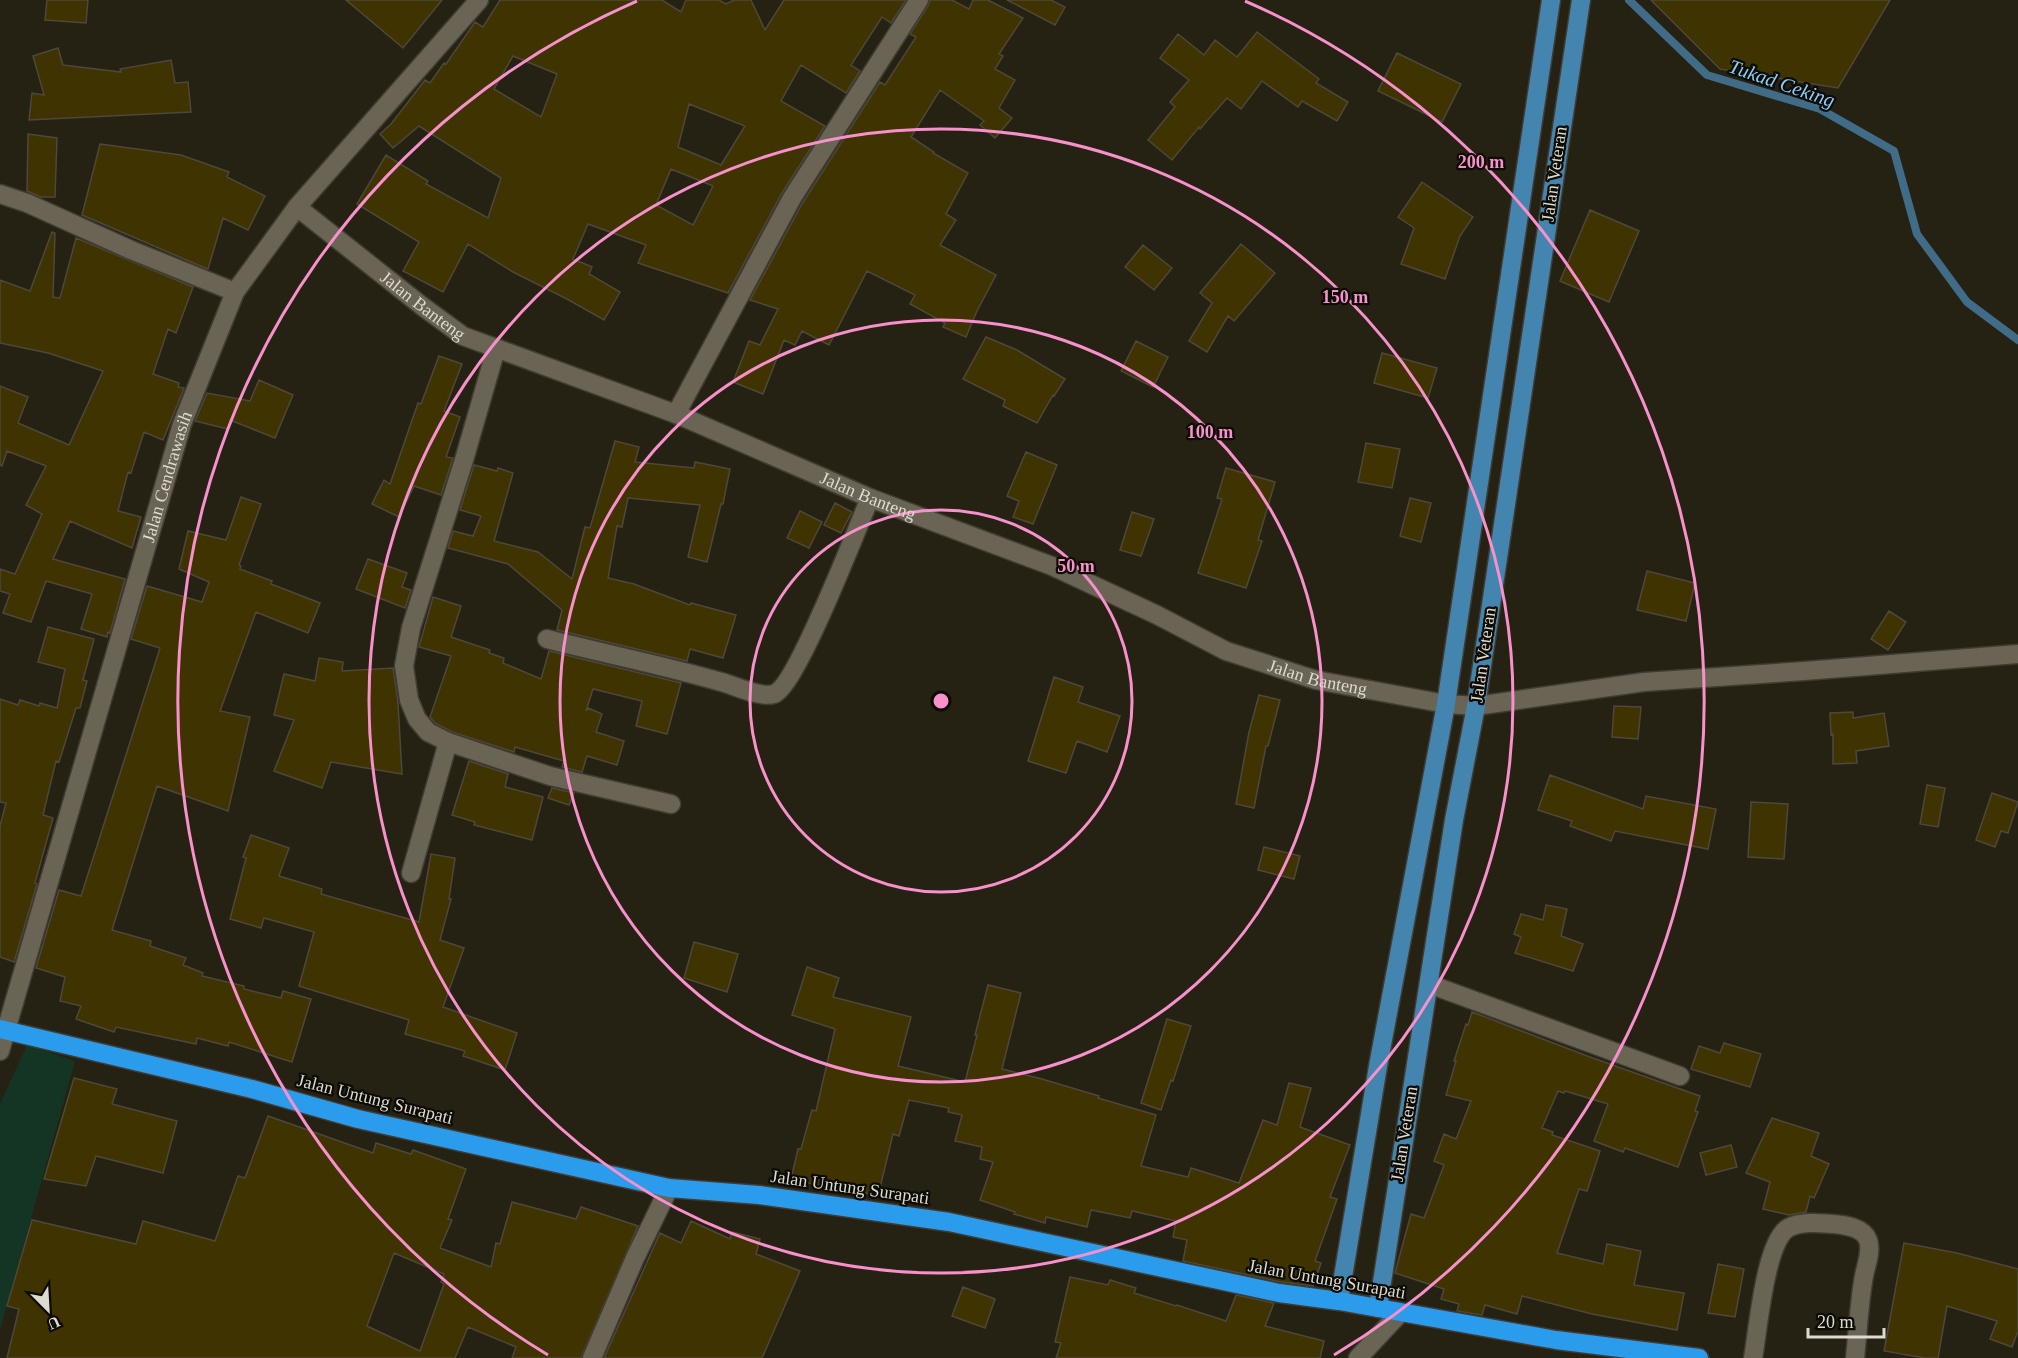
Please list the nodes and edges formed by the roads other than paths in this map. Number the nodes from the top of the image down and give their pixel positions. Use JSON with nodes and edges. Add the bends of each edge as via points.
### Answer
{"nodes":[{"id":1,"x":480,"y":0,"type":"edge"},
{"id":2,"x":919,"y":0,"type":"edge"},
{"id":3,"x":1551,"y":0,"type":"edge"},
{"id":4,"x":1580,"y":3,"type":"edge"},
{"id":5,"x":0,"y":194,"type":"edge"},
{"id":6,"x":297,"y":207,"type":"junction"},
{"id":7,"x":235,"y":292,"type":"junction"},
{"id":8,"x":496,"y":348,"type":"junction"},
{"id":9,"x":676,"y":414,"type":"junction"},
{"id":10,"x":870,"y":498,"type":"junction"},
{"id":11,"x":547,"y":639,"type":"dead end"},
{"id":12,"x":2018,"y":654,"type":"edge"},
{"id":13,"x":1446,"y":704,"type":"junction"},
{"id":14,"x":1476,"y":706,"type":"junction"},
{"id":15,"x":448,"y":742,"type":"junction"},
{"id":16,"x":671,"y":804,"type":"dead end"},
{"id":17,"x":411,"y":873,"type":"dead end"},
{"id":18,"x":1429,"y":984,"type":"junction"},
{"id":19,"x":3,"y":1030,"type":"edge"},
{"id":20,"x":0,"y":1051,"type":"edge"},
{"id":21,"x":1680,"y":1076,"type":"dead end"},
{"id":22,"x":669,"y":1188,"type":"junction"},
{"id":23,"x":1339,"y":1301,"type":"junction"},
{"id":24,"x":1378,"y":1308,"type":"junction"},
{"id":25,"x":1400,"y":1313,"type":"junction"},
{"id":26,"x":592,"y":1358,"type":"edge"},
{"id":27,"x":1358,"y":1358,"type":"edge"},
{"id":28,"x":1699,"y":1358,"type":"edge"},
{"id":29,"x":1753,"y":1358,"type":"edge"},
{"id":30,"x":1855,"y":1358,"type":"edge"}],
"edges":[{"from":1,"to":6,"type":"street","name":"Jalan Cendrawasih"},
{"from":2,"to":9,"type":"street","via":[[792,198]]},
{"from":3,"to":13,"type":"main road","name":"Jalan Veteran"},
{"from":4,"to":14,"type":"main road","name":"Jalan Veteran"},
{"from":5,"to":7,"type":"street"},
{"from":6,"to":7,"type":"street","name":"Jalan Cendrawasih"},
{"from":6,"to":8,"type":"street","name":"Jalan Banteng","via":[[463,336]]},
{"from":7,"to":19,"type":"street","name":"Jalan Cendrawasih","via":[[182,424]]},
{"from":8,"to":9,"type":"street","name":"Jalan Banteng"},
{"from":8,"to":15,"type":"street","via":[[417,607],[404,666],[409,699],[417,719],[428,732]]},
{"from":9,"to":10,"type":"street","name":"Jalan Banteng"},
{"from":10,"to":11,"type":"street","via":[[806,649],[786,685],[774,694]]},
{"from":10,"to":13,"type":"street","name":"Jalan Banteng","via":[[1052,566],[1226,651],[1316,680]]},
{"from":12,"to":14,"type":"street","name":"Jalan Banteng","via":[[1644,681]]},
{"from":13,"to":14,"type":"street","name":"Jalan Banteng"},
{"from":13,"to":23,"type":"main road","name":"Jalan Veteran","via":[[1378,1066]]},
{"from":14,"to":18,"type":"main road","name":"Jalan Veteran"},
{"from":15,"to":16,"type":"street","via":[[550,776]]},
{"from":15,"to":17,"type":"street"},
{"from":18,"to":21,"type":"street"},
{"from":18,"to":24,"type":"main road","name":"Jalan Veteran"},
{"from":19,"to":20,"type":"street","name":"Jalan Cendrawasih"},
{"from":19,"to":22,"type":"highway","name":"Jalan Untung Surapati","via":[[252,1089],[358,1119]]},
{"from":22,"to":23,"type":"highway","name":"Jalan Untung Surapati","via":[[759,1195],[949,1222],[1279,1293]]},
{"from":22,"to":26,"type":"street"},
{"from":23,"to":24,"type":"highway","name":"Jalan Untung Surapati"},
{"from":24,"to":25,"type":"highway","name":"Jalan Untung Surapati"},
{"from":25,"to":27,"type":"street"},
{"from":25,"to":28,"type":"highway","name":"Jalan Untung Surapati","via":[[1556,1340]]},
{"from":29,"to":30,"type":"street","via":[[1776,1241],[1788,1228],[1811,1222],[1860,1230],[1868,1241]]}]}
